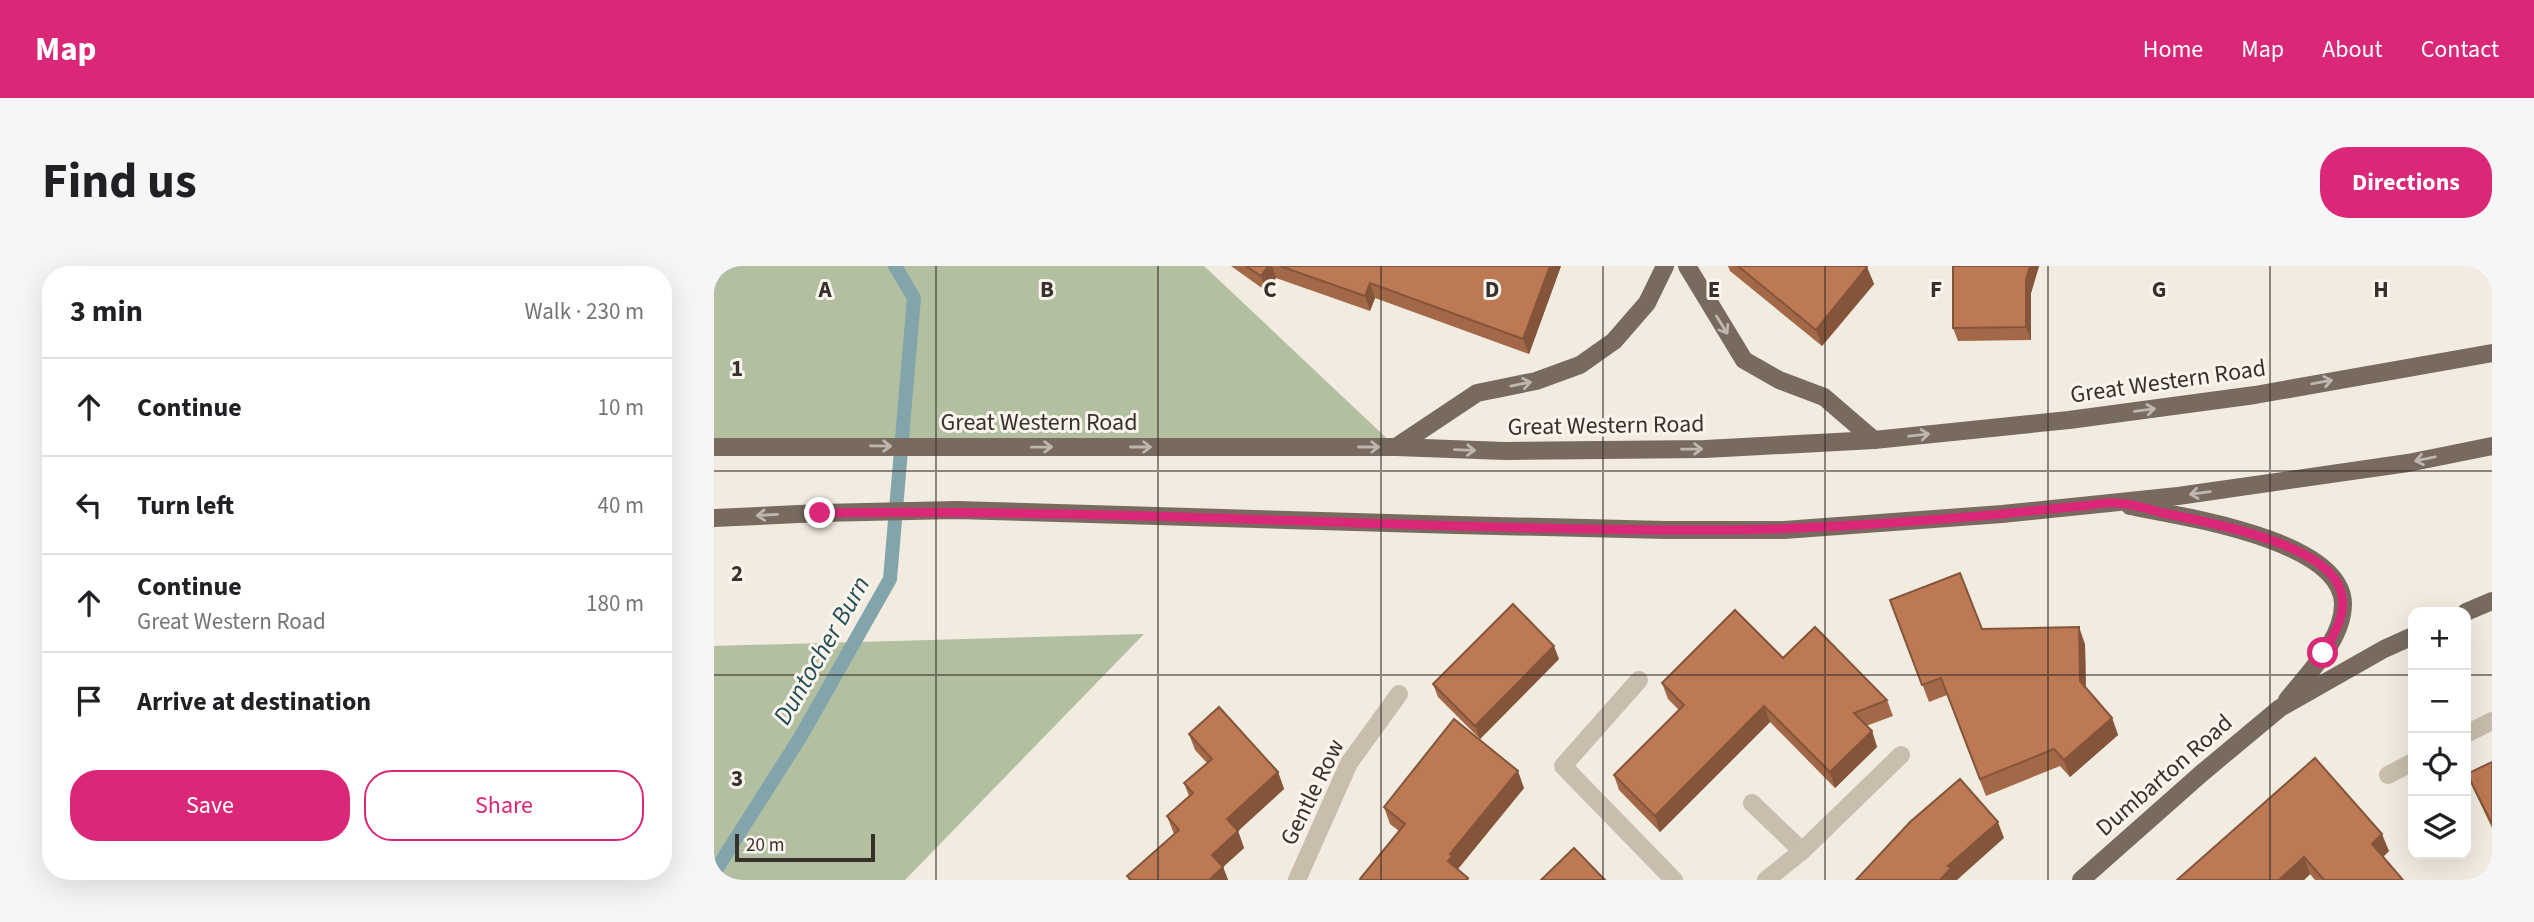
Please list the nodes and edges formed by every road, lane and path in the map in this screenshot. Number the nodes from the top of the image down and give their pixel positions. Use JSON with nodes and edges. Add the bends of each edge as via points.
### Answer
{"nodes":[{"id":1,"x":1665,"y":266,"type":"edge"},
{"id":2,"x":1687,"y":266,"type":"edge"},
{"id":3,"x":2492,"y":353,"type":"edge"},
{"id":4,"x":1874,"y":440,"type":"junction"},
{"id":5,"x":2492,"y":446,"type":"edge"},
{"id":6,"x":714,"y":447,"type":"edge"},
{"id":7,"x":1396,"y":447,"type":"junction"},
{"id":8,"x":2115,"y":503,"type":"junction"},
{"id":9,"x":714,"y":518,"type":"edge"},
{"id":10,"x":2492,"y":601,"type":"edge"},
{"id":11,"x":2471,"y":610,"type":"edge"},
{"id":12,"x":2408,"y":638,"type":"edge"},
{"id":13,"x":1639,"y":680,"type":"dead end"},
{"id":14,"x":1399,"y":694,"type":"dead end"},
{"id":15,"x":2280,"y":708,"type":"junction"},
{"id":16,"x":2492,"y":721,"type":"edge"},
{"id":17,"x":2468,"y":733,"type":"edge"},
{"id":18,"x":1902,"y":755,"type":"dead end"},
{"id":19,"x":2408,"y":765,"type":"edge"},
{"id":20,"x":2388,"y":775,"type":"dead end"},
{"id":21,"x":1752,"y":803,"type":"dead end"},
{"id":22,"x":1802,"y":851,"type":"junction"},
{"id":23,"x":1297,"y":880,"type":"edge"},
{"id":24,"x":1674,"y":880,"type":"edge"},
{"id":25,"x":1766,"y":880,"type":"edge"},
{"id":26,"x":2081,"y":880,"type":"edge"}],
"edges":[{"from":7,"to":1,"type":"main road","one_way":true,"via":[[1477,393],[1536,381],[1580,365],[1614,341],[1647,303]]},
{"from":2,"to":4,"type":"main road","one_way":true,"via":[[1744,360],[1824,397]]},
{"from":4,"to":3,"type":"main road","name":"Great Western Road","one_way":true,"via":[[2255,395]]},
{"from":7,"to":4,"type":"main road","name":"Great Western Road","one_way":true,"via":[[1705,449]]},
{"from":5,"to":8,"type":"main road","one_way":true,"via":[[2407,463]]},
{"from":6,"to":7,"type":"main road","name":"Great Western Road","one_way":true},
{"from":8,"to":9,"type":"main road","one_way":true,"via":[[1784,530],[956,510]]},
{"from":8,"to":15,"type":"main road","via":[[2274,540],[2312,558],[2330,573],[2341,589],[2343,606],[2337,628]]},
{"from":10,"to":11,"type":"main road"},
{"from":12,"to":15,"type":"main road"},
{"from":13,"to":24,"type":"street","via":[[1563,766]]},
{"from":14,"to":23,"type":"street","name":"Gentle Row","via":[[1349,763]]},
{"from":15,"to":26,"type":"main road","name":"Dumbarton Road"},
{"from":16,"to":17,"type":"street"},
{"from":18,"to":22,"type":"street"},
{"from":19,"to":20,"type":"street"},
{"from":21,"to":22,"type":"street"},
{"from":22,"to":25,"type":"street"}]}
